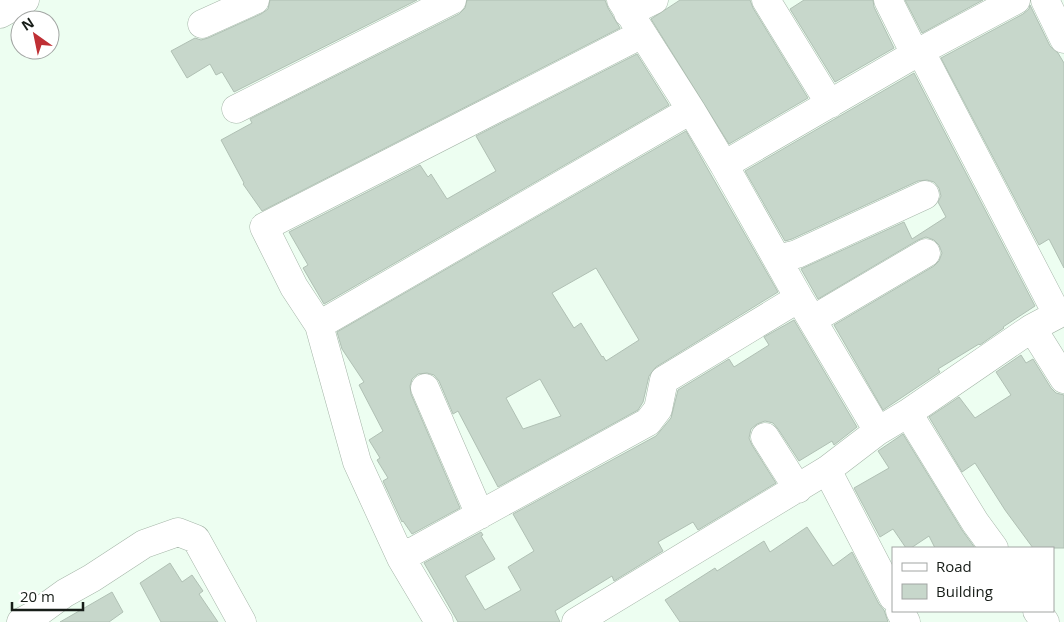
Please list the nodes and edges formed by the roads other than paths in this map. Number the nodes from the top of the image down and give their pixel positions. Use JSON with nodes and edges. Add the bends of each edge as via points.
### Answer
{"nodes":[{"id":1,"x":25,"y":0,"type":"edge"},
{"id":2,"x":255,"y":0,"type":"edge"},
{"id":3,"x":452,"y":0,"type":"edge"},
{"id":4,"x":654,"y":0,"type":"edge"},
{"id":5,"x":766,"y":0,"type":"edge"},
{"id":6,"x":888,"y":0,"type":"edge"},
{"id":7,"x":1016,"y":0,"type":"edge"},
{"id":8,"x":1045,"y":0,"type":"edge"},
{"id":9,"x":0,"y":14,"type":"edge"},
{"id":10,"x":630,"y":16,"type":"edge"},
{"id":11,"x":202,"y":24,"type":"dead end"},
{"id":12,"x":1064,"y":39,"type":"edge"},
{"id":13,"x":918,"y":53,"type":"junction"},
{"id":14,"x":830,"y":104,"type":"junction"},
{"id":15,"x":236,"y":110,"type":"dead end"},
{"id":16,"x":691,"y":110,"type":"junction"},
{"id":17,"x":724,"y":165,"type":"junction"},
{"id":18,"x":924,"y":195,"type":"dead end"},
{"id":19,"x":926,"y":253,"type":"dead end"},
{"id":20,"x":777,"y":259,"type":"junction"},
{"id":21,"x":805,"y":309,"type":"junction"},
{"id":22,"x":1061,"y":313,"type":"edge"},
{"id":23,"x":319,"y":325,"type":"junction"},
{"id":24,"x":1032,"y":328,"type":"junction"},
{"id":25,"x":1064,"y":379,"type":"edge"},
{"id":26,"x":425,"y":388,"type":"dead end"},
{"id":27,"x":908,"y":413,"type":"junction"},
{"id":28,"x":878,"y":431,"type":"junction"},
{"id":29,"x":765,"y":437,"type":"dead end"},
{"id":30,"x":827,"y":470,"type":"junction"},
{"id":31,"x":798,"y":489,"type":"junction"},
{"id":32,"x":480,"y":515,"type":"junction"},
{"id":33,"x":993,"y":547,"type":"edge"},
{"id":34,"x":401,"y":558,"type":"junction"},
{"id":35,"x":892,"y":595,"type":"edge"},
{"id":36,"x":20,"y":622,"type":"edge"},
{"id":37,"x":242,"y":622,"type":"edge"},
{"id":38,"x":439,"y":622,"type":"edge"},
{"id":39,"x":576,"y":622,"type":"edge"}],
"edges":[{"from":1,"to":9,"type":"street"},
{"from":2,"to":11,"type":"street"},
{"from":3,"to":15,"type":"street"},
{"from":4,"to":10,"type":"street"},
{"from":5,"to":14,"type":"street"},
{"from":6,"to":13,"type":"street"},
{"from":7,"to":13,"type":"street"},
{"from":8,"to":12,"type":"street"},
{"from":10,"to":16,"type":"street"},
{"from":10,"to":23,"type":"street","via":[[264,227],[294,287]]},
{"from":13,"to":14,"type":"street"},
{"from":13,"to":22,"type":"street"},
{"from":14,"to":17,"type":"street"},
{"from":16,"to":17,"type":"street"},
{"from":16,"to":23,"type":"street"},
{"from":17,"to":20,"type":"street"},
{"from":18,"to":20,"type":"street","via":[[797,254]]},
{"from":19,"to":21,"type":"street"},
{"from":20,"to":21,"type":"street"},
{"from":21,"to":28,"type":"street"},
{"from":21,"to":32,"type":"street","via":[[664,380],[658,409],[648,422]]},
{"from":22,"to":24,"type":"street"},
{"from":23,"to":34,"type":"street","via":[[357,462]]},
{"from":24,"to":25,"type":"street"},
{"from":24,"to":27,"type":"street"},
{"from":26,"to":32,"type":"street"},
{"from":27,"to":28,"type":"street"},
{"from":27,"to":33,"type":"street"},
{"from":28,"to":30,"type":"street"},
{"from":29,"to":31,"type":"street"},
{"from":30,"to":31,"type":"street"},
{"from":30,"to":35,"type":"street"},
{"from":31,"to":39,"type":"street"},
{"from":32,"to":34,"type":"street"},
{"from":34,"to":38,"type":"street"},
{"from":36,"to":37,"type":"street","via":[[144,544],[178,532],[196,539]]}]}
